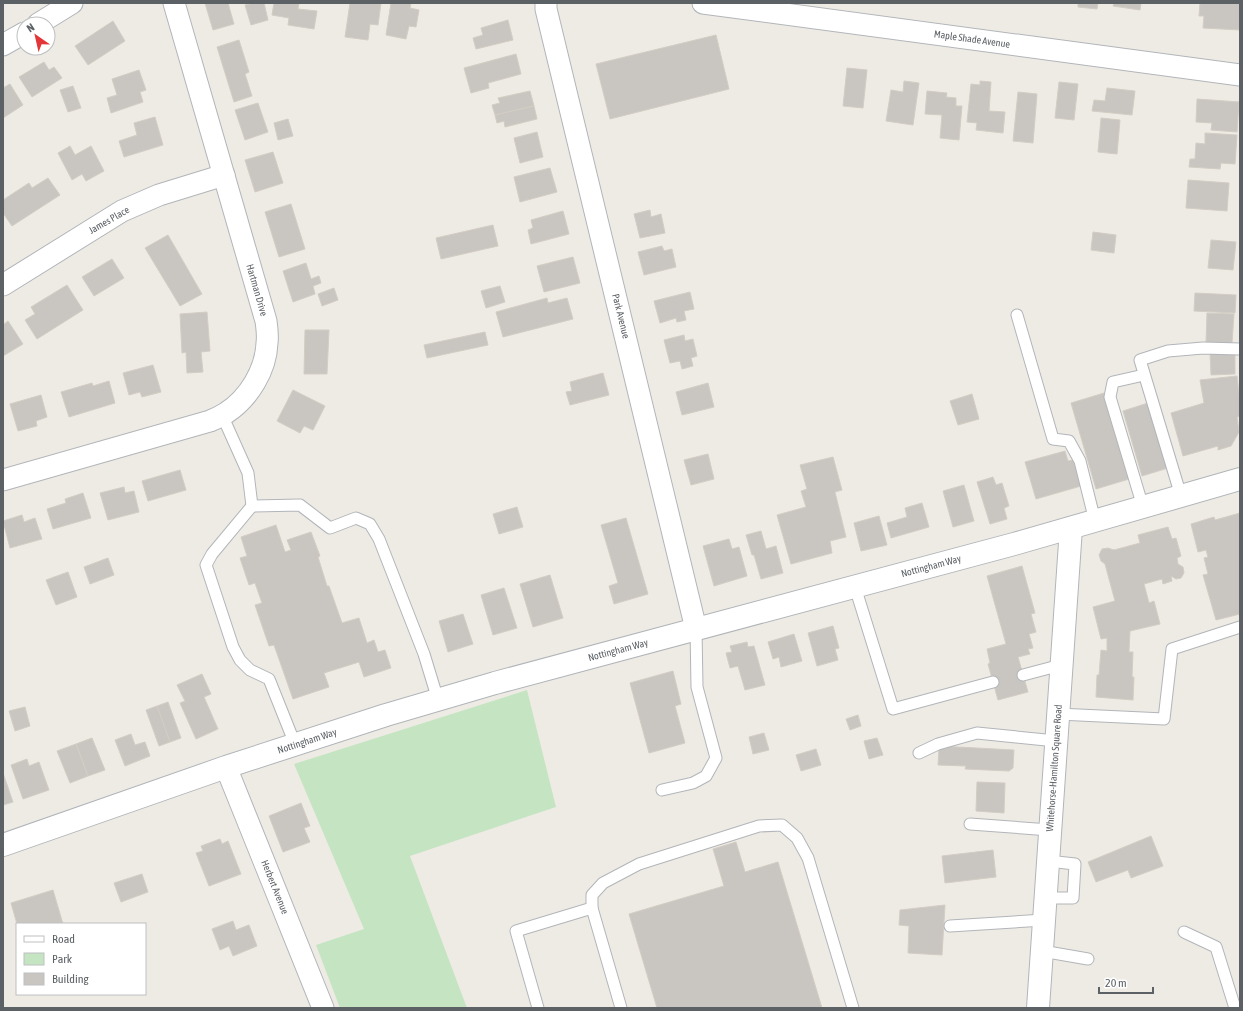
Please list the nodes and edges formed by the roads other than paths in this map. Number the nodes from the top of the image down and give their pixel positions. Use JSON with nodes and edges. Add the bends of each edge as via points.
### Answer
{"nodes":[{"id":1,"x":72,"y":3,"type":"edge"},
{"id":2,"x":174,"y":3,"type":"edge"},
{"id":3,"x":546,"y":3,"type":"edge"},
{"id":4,"x":703,"y":3,"type":"edge"},
{"id":5,"x":51,"y":16,"type":"edge"},
{"id":6,"x":16,"y":37,"type":"edge"},
{"id":7,"x":3,"y":45,"type":"edge"},
{"id":8,"x":1240,"y":75,"type":"edge"},
{"id":9,"x":224,"y":175,"type":"junction"},
{"id":10,"x":3,"y":285,"type":"edge"},
{"id":11,"x":1017,"y":314,"type":"dead end"},
{"id":12,"x":1240,"y":349,"type":"edge"},
{"id":13,"x":1144,"y":375,"type":"junction"},
{"id":14,"x":222,"y":415,"type":"junction"},
{"id":15,"x":1240,"y":479,"type":"edge"},
{"id":16,"x":3,"y":480,"type":"edge"},
{"id":17,"x":1181,"y":496,"type":"junction"},
{"id":18,"x":252,"y":506,"type":"junction"},
{"id":19,"x":1144,"y":507,"type":"junction"},
{"id":20,"x":1095,"y":521,"type":"junction"},
{"id":21,"x":1071,"y":528,"type":"junction"},
{"id":22,"x":855,"y":587,"type":"junction"},
{"id":23,"x":1240,"y":627,"type":"edge"},
{"id":24,"x":696,"y":629,"type":"junction"},
{"id":25,"x":1062,"y":665,"type":"junction"},
{"id":26,"x":1023,"y":675,"type":"dead end"},
{"id":27,"x":993,"y":682,"type":"dead end"},
{"id":28,"x":438,"y":700,"type":"junction"},
{"id":29,"x":1058,"y":714,"type":"junction"},
{"id":30,"x":1056,"y":741,"type":"junction"},
{"id":31,"x":295,"y":744,"type":"junction"},
{"id":32,"x":919,"y":753,"type":"dead end"},
{"id":33,"x":226,"y":767,"type":"junction"},
{"id":34,"x":662,"y":790,"type":"dead end"},
{"id":35,"x":970,"y":824,"type":"dead end"},
{"id":36,"x":1050,"y":830,"type":"junction"},
{"id":37,"x":3,"y":844,"type":"edge"},
{"id":38,"x":592,"y":908,"type":"junction"},
{"id":39,"x":1044,"y":920,"type":"junction"},
{"id":40,"x":950,"y":926,"type":"dead end"},
{"id":41,"x":1184,"y":932,"type":"dead end"},
{"id":42,"x":1042,"y":951,"type":"junction"},
{"id":43,"x":1088,"y":959,"type":"dead end"},
{"id":44,"x":323,"y":1008,"type":"edge"},
{"id":45,"x":538,"y":1008,"type":"edge"},
{"id":46,"x":621,"y":1008,"type":"edge"},
{"id":47,"x":853,"y":1008,"type":"edge"},
{"id":48,"x":1038,"y":1008,"type":"edge"},
{"id":49,"x":1235,"y":1008,"type":"edge"}],
"edges":[{"from":1,"to":5,"type":"street"},
{"from":2,"to":9,"type":"street","name":"Hartman Drive"},
{"from":3,"to":24,"type":"street","name":"Park Avenue"},
{"from":4,"to":8,"type":"street","name":"Maple Shade Avenue"},
{"from":6,"to":7,"type":"street"},
{"from":9,"to":10,"type":"street","name":"James Place","via":[[159,195],[122,211]]},
{"from":9,"to":14,"type":"street","name":"Hartman Drive","via":[[266,321],[267,344],[263,364],[255,383],[243,399]]},
{"from":11,"to":20,"type":"lane","via":[[1053,439],[1069,441],[1080,461]]},
{"from":12,"to":13,"type":"lane","via":[[1203,348],[1168,351],[1140,360]]},
{"from":13,"to":17,"type":"lane"},
{"from":13,"to":19,"type":"lane","via":[[1113,382],[1110,397]]},
{"from":14,"to":16,"type":"street","name":"Hartman Drive","via":[[210,421]]},
{"from":14,"to":18,"type":"lane","via":[[248,473]]},
{"from":15,"to":17,"type":"street","name":"Nottingham Way"},
{"from":17,"to":19,"type":"street","name":"Nottingham Way"},
{"from":18,"to":28,"type":"lane","via":[[300,505],[330,528],[356,518],[370,524],[379,539],[424,654]]},
{"from":18,"to":31,"type":"lane","via":[[212,554],[206,565],[233,647],[240,660],[250,670],[269,679]]},
{"from":19,"to":20,"type":"street","name":"Nottingham Way"},
{"from":20,"to":21,"type":"street","name":"Nottingham Way"},
{"from":21,"to":22,"type":"street","name":"Nottingham Way"},
{"from":21,"to":25,"type":"street","name":"Whitehorse-Hamilton Square Road"},
{"from":22,"to":24,"type":"street","name":"Nottingham Way"},
{"from":22,"to":27,"type":"lane","via":[[893,709]]},
{"from":23,"to":29,"type":"lane","via":[[1172,648],[1164,718]]},
{"from":24,"to":28,"type":"street","name":"Nottingham Way"},
{"from":24,"to":34,"type":"lane","via":[[697,687],[716,758],[706,776],[693,783]]},
{"from":25,"to":26,"type":"lane"},
{"from":25,"to":29,"type":"street","name":"Whitehorse-Hamilton Square Road"},
{"from":28,"to":31,"type":"street","name":"Nottingham Way"},
{"from":29,"to":30,"type":"street","name":"Whitehorse-Hamilton Square Road"},
{"from":30,"to":32,"type":"lane","via":[[977,733],[938,744]]},
{"from":30,"to":36,"type":"street","name":"Whitehorse-Hamilton Square Road"},
{"from":31,"to":33,"type":"street","name":"Nottingham Way"},
{"from":33,"to":37,"type":"street","name":"Nottingham Way"},
{"from":33,"to":44,"type":"street","name":"Herbert Avenue"},
{"from":35,"to":36,"type":"lane"},
{"from":36,"to":39,"type":"street","name":"Whitehorse-Hamilton Square Road"},
{"from":38,"to":45,"type":"lane","via":[[516,932]]},
{"from":38,"to":46,"type":"lane"},
{"from":38,"to":47,"type":"lane","via":[[592,895],[603,883],[639,864],[759,826],[782,825],[797,838],[808,858]]},
{"from":39,"to":40,"type":"lane"},
{"from":39,"to":42,"type":"street","name":"Whitehorse-Hamilton Square Road"},
{"from":41,"to":49,"type":"lane","via":[[1216,947]]},
{"from":42,"to":43,"type":"lane"},
{"from":42,"to":48,"type":"street","name":"Whitehorse-Hamilton Square Road"}]}
